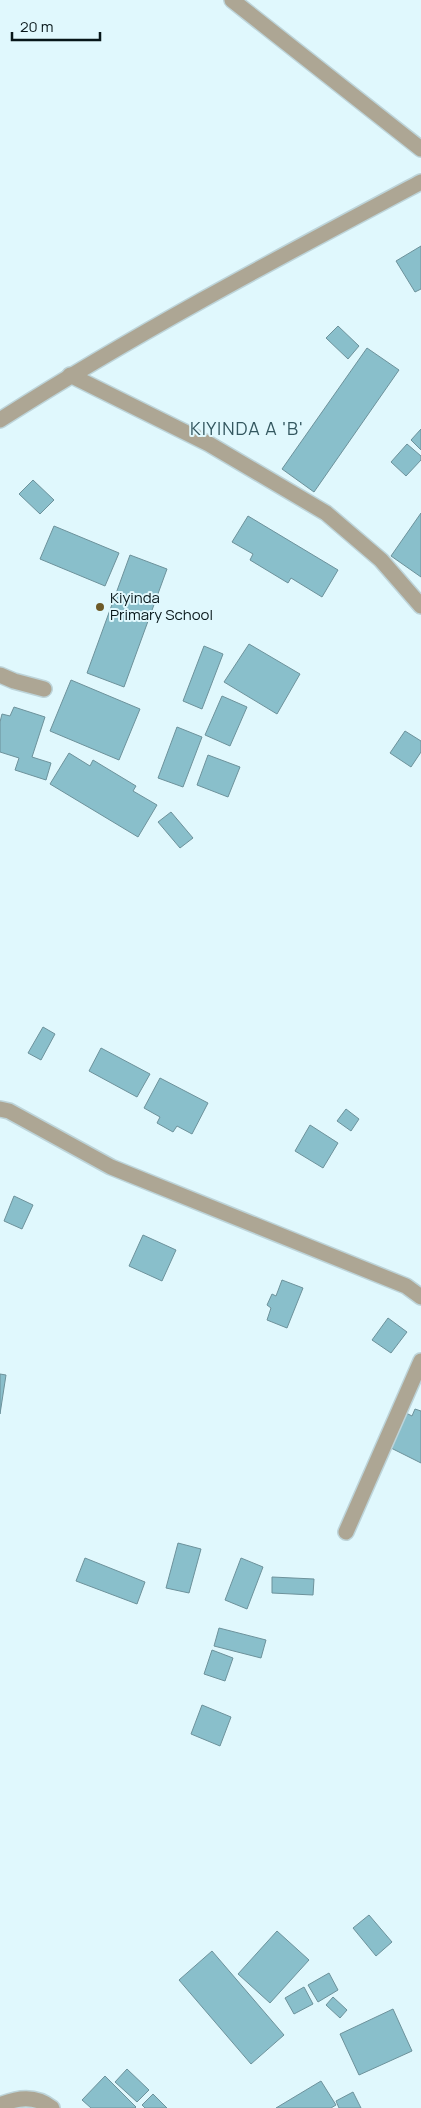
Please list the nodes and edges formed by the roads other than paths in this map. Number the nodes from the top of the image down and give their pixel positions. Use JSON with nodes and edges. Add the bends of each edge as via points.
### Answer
{"nodes":[{"id":1,"x":232,"y":0,"type":"edge"},
{"id":2,"x":421,"y":149,"type":"edge"},
{"id":3,"x":421,"y":182,"type":"edge"},
{"id":4,"x":70,"y":375,"type":"junction"},
{"id":5,"x":0,"y":420,"type":"edge"},
{"id":6,"x":421,"y":606,"type":"edge"},
{"id":7,"x":0,"y":675,"type":"edge"},
{"id":8,"x":44,"y":690,"type":"dead end"},
{"id":9,"x":0,"y":1109,"type":"edge"},
{"id":10,"x":421,"y":1297,"type":"edge"},
{"id":11,"x":421,"y":1361,"type":"edge"},
{"id":12,"x":346,"y":1532,"type":"dead end"},
{"id":13,"x":0,"y":2105,"type":"edge"},
{"id":14,"x":52,"y":2108,"type":"edge"}],
"edges":[{"from":1,"to":2,"type":"street"},
{"from":3,"to":4,"type":"street","via":[[228,284]]},
{"from":4,"to":5,"type":"street"},
{"from":4,"to":6,"type":"street","via":[[209,444],[326,513],[381,560]]},
{"from":7,"to":8,"type":"street"},
{"from":9,"to":10,"type":"street","via":[[110,1167],[406,1286]]},
{"from":11,"to":12,"type":"street"},
{"from":13,"to":14,"type":"street","via":[[28,2098],[43,2101]]}]}
